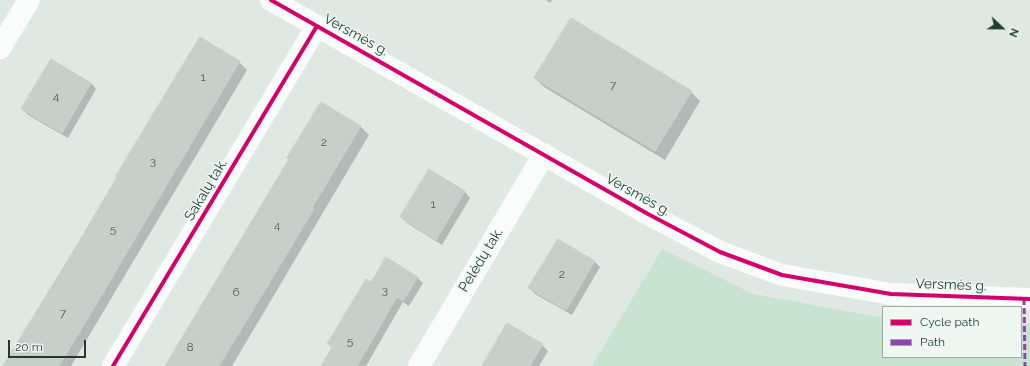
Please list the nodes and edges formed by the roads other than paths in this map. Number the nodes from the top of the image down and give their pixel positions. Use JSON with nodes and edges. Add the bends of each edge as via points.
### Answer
{"nodes":[{"id":1,"x":29,"y":0,"type":"edge"},
{"id":2,"x":271,"y":0,"type":"edge"},
{"id":3,"x":317,"y":26,"type":"junction"},
{"id":4,"x":0,"y":48,"type":"edge"},
{"id":5,"x":544,"y":154,"type":"junction"},
{"id":6,"x":1030,"y":299,"type":"edge"},
{"id":7,"x":113,"y":366,"type":"edge"},
{"id":8,"x":419,"y":366,"type":"edge"}],
"edges":[{"from":1,"to":4,"type":"street"},
{"from":2,"to":3,"type":"street","name":"Versmės g."},
{"from":3,"to":5,"type":"street","name":"Versmės g."},
{"from":3,"to":7,"type":"street","name":"Sakalų tak."},
{"from":5,"to":6,"type":"street","name":"Versmės g.","via":[[720,252],[782,275],[891,294]]},
{"from":5,"to":8,"type":"street","name":"Pelėdų tak."}]}
